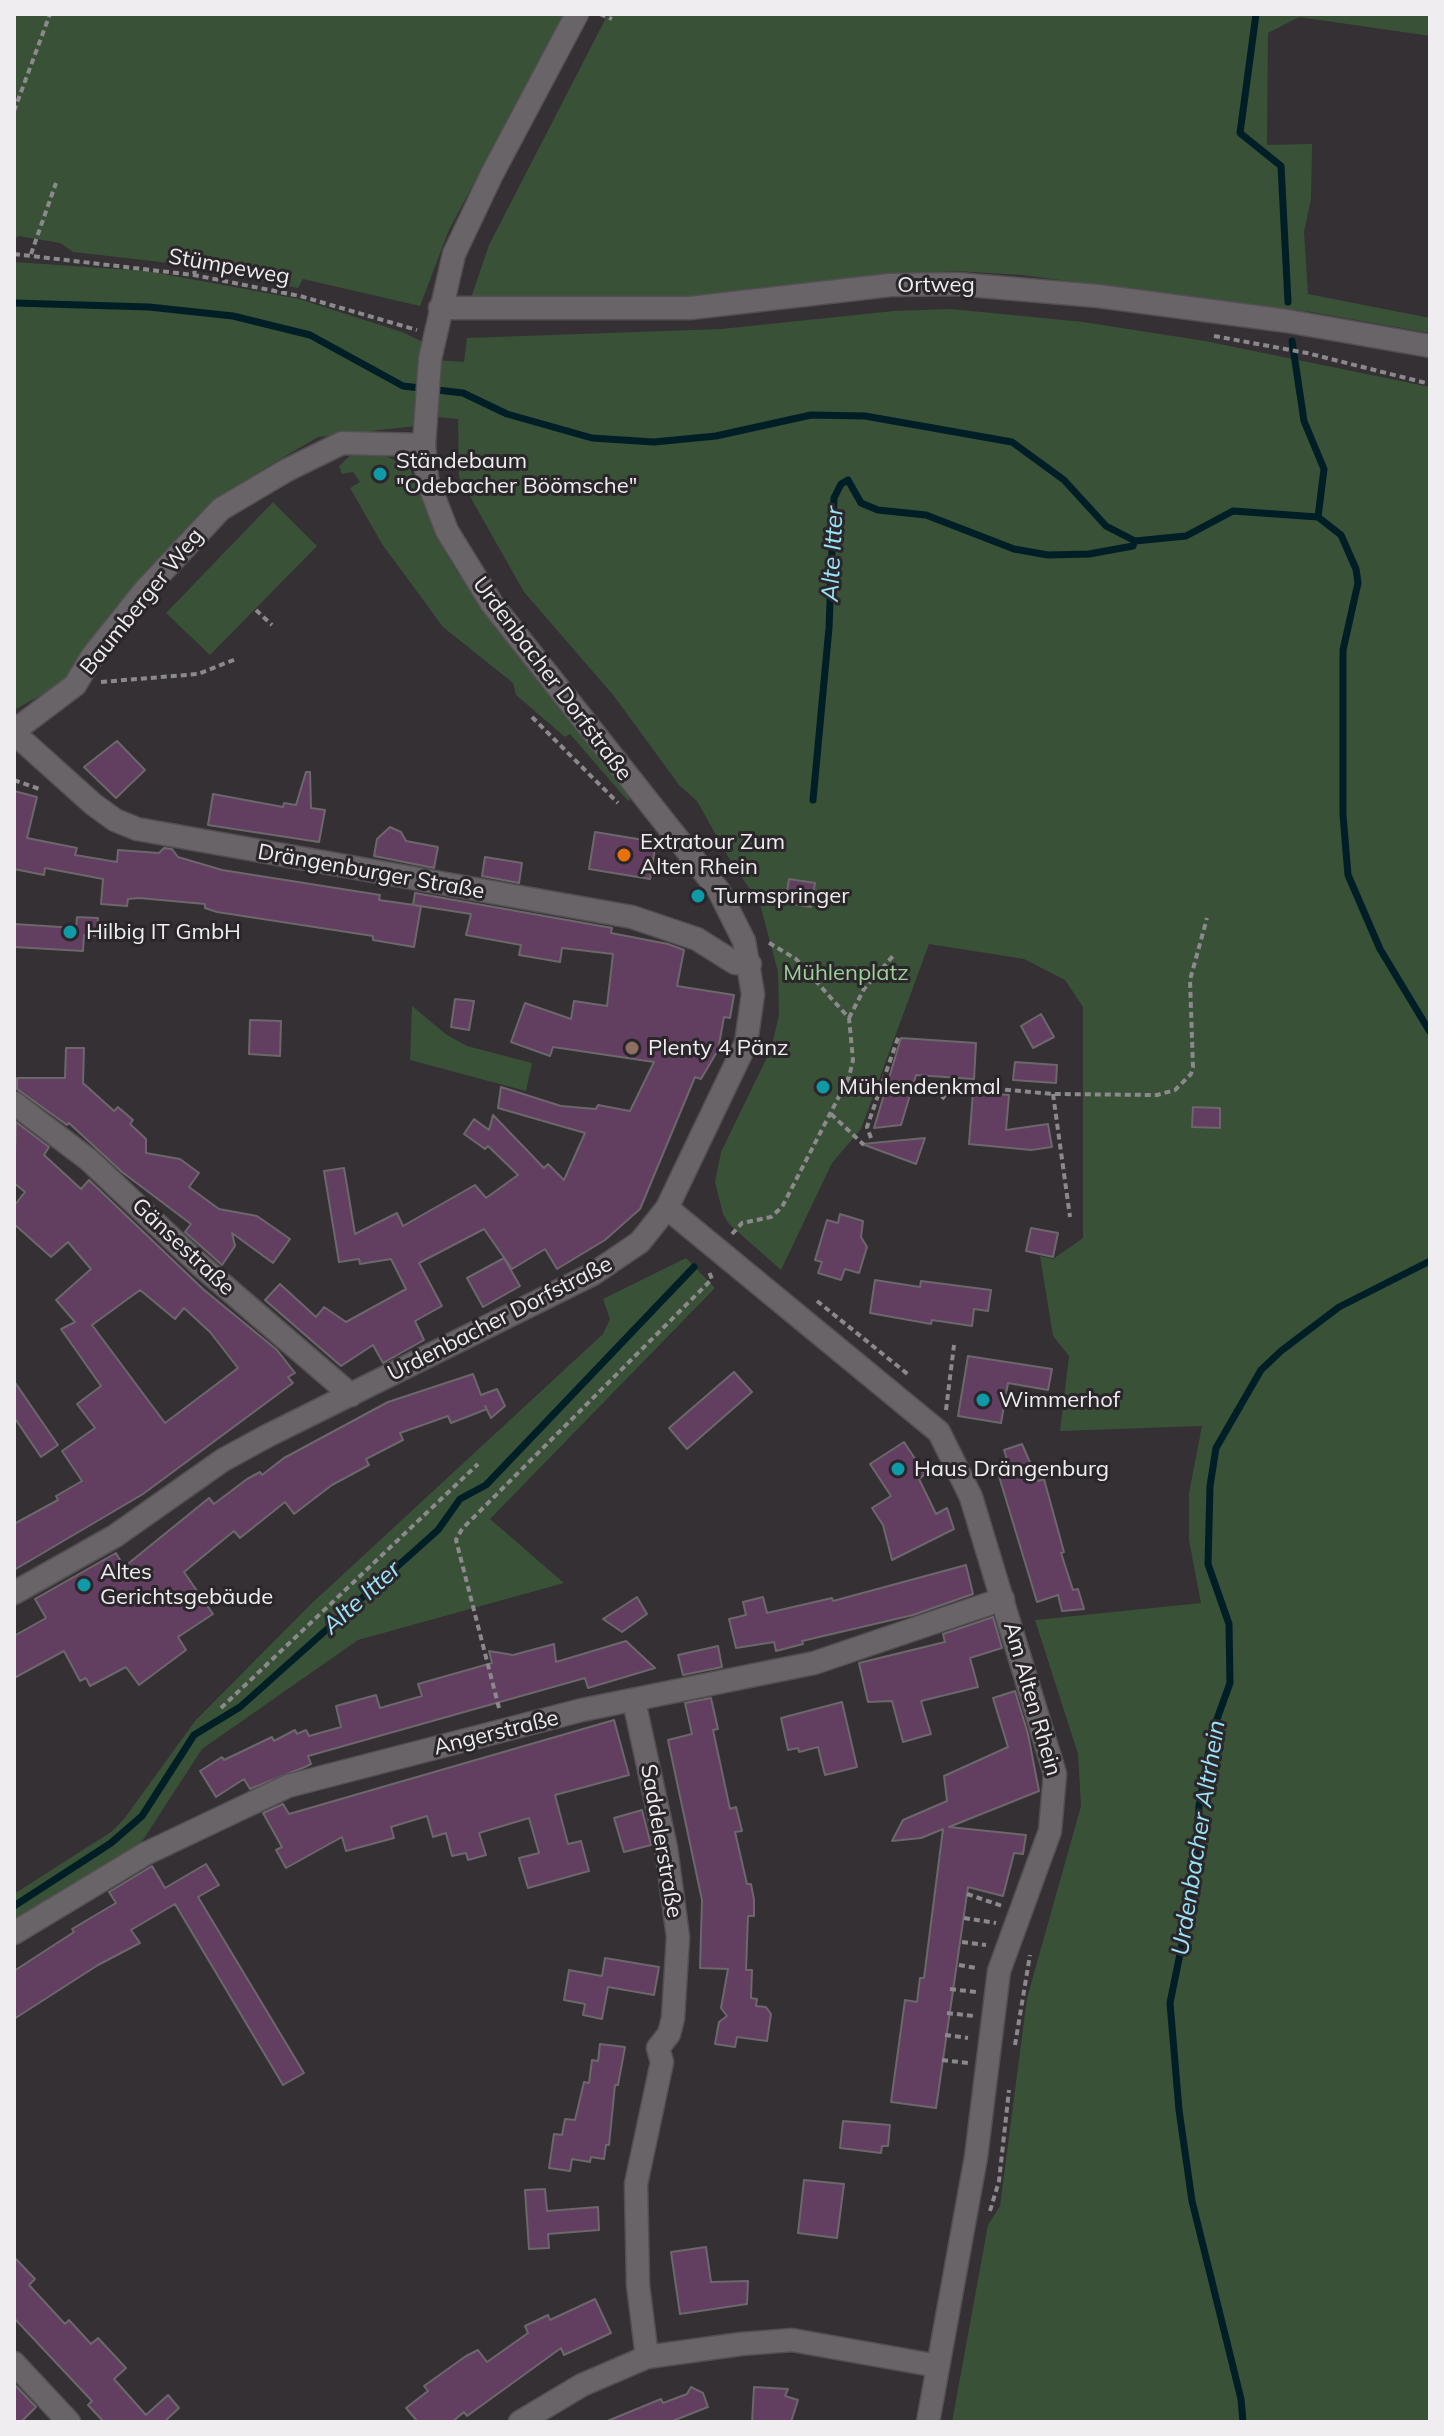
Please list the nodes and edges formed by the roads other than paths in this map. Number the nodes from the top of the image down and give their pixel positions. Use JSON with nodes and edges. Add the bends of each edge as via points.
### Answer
{"nodes":[{"id":1,"x":577,"y":14,"type":"edge"},
{"id":2,"x":440,"y":308,"type":"junction"},
{"id":3,"x":1430,"y":346,"type":"edge"},
{"id":4,"x":425,"y":435,"type":"junction"},
{"id":5,"x":14,"y":732,"type":"edge"},
{"id":6,"x":750,"y":964,"type":"junction"},
{"id":7,"x":14,"y":1103,"type":"edge"},
{"id":8,"x":667,"y":1208,"type":"junction"},
{"id":9,"x":351,"y":1395,"type":"junction"},
{"id":10,"x":14,"y":1593,"type":"edge"},
{"id":11,"x":1003,"y":1599,"type":"junction"},
{"id":12,"x":634,"y":1701,"type":"junction"},
{"id":13,"x":14,"y":1933,"type":"edge"},
{"id":14,"x":647,"y":2357,"type":"junction"},
{"id":15,"x":14,"y":2363,"type":"edge"},
{"id":16,"x":938,"y":2366,"type":"junction"},
{"id":17,"x":69,"y":2422,"type":"edge"},
{"id":18,"x":520,"y":2422,"type":"edge"},
{"id":19,"x":928,"y":2422,"type":"edge"}],
"edges":[{"from":1,"to":2,"type":"street","via":[[461,236]]},
{"from":2,"to":3,"type":"street","name":"Ortweg","via":[[690,308],[890,285],[957,284],[1098,296]]},
{"from":2,"to":4,"type":"street"},
{"from":4,"to":5,"type":"street","name":"Baumberger Weg","via":[[342,443],[221,509],[145,590],[75,685]]},
{"from":4,"to":6,"type":"street","name":"Urdenbacher Dorfstraße","via":[[434,500],[466,565],[719,891]]},
{"from":5,"to":6,"type":"street","name":"Drängenburger Straße","via":[[93,804],[137,829],[632,917],[697,939],[735,963]]},
{"from":6,"to":8,"type":"street","name":"Urdenbacher Dorfstraße","via":[[753,1004],[746,1043]]},
{"from":7,"to":9,"type":"street","name":"Gänsestraße","via":[[89,1160]]},
{"from":8,"to":9,"type":"street","name":"Urdenbacher Dorfstraße","via":[[640,1242],[593,1274]]},
{"from":8,"to":11,"type":"street","name":"Am Alten Rhein","via":[[724,1236],[939,1432],[967,1486]]},
{"from":9,"to":10,"type":"street","name":"Urdenbacher Dorfstraße","via":[[223,1460],[115,1536]]},
{"from":11,"to":12,"type":"street","name":"Angerstraße","via":[[814,1663]]},
{"from":11,"to":16,"type":"street","name":"Am Alten Rhein","via":[[1055,1774],[1050,1831],[999,1971],[976,2157]]},
{"from":12,"to":13,"type":"street","name":"Angerstraße","via":[[288,1786],[145,1854]]},
{"from":12,"to":14,"type":"street","name":"Saddelerstraße","via":[[666,1848],[678,1937],[673,2018],[658,2048],[662,2062],[636,2184],[638,2285]]},
{"from":14,"to":16,"type":"street","via":[[792,2340]]},
{"from":14,"to":18,"type":"street","via":[[582,2385]]},
{"from":15,"to":17,"type":"street"},
{"from":16,"to":19,"type":"street","name":"Am Alten Rhein"}]}
